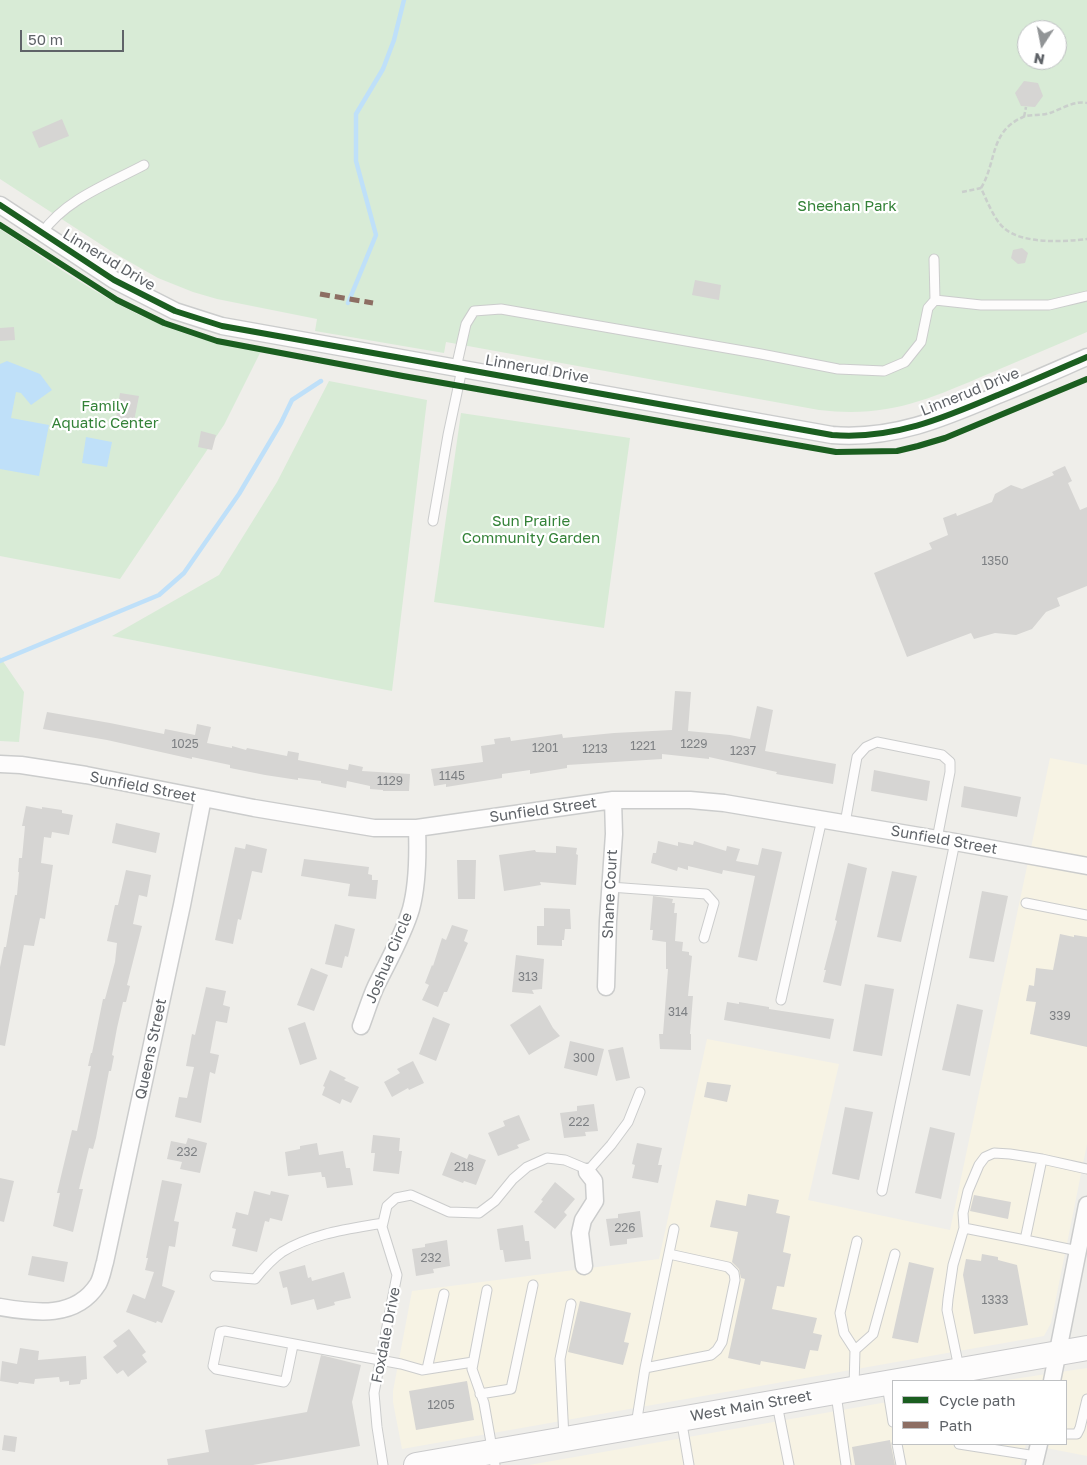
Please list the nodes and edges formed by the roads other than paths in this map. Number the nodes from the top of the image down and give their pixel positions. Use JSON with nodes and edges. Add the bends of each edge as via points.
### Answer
{"nodes":[{"id":1,"x":144,"y":165,"type":"dead end"},
{"id":2,"x":0,"y":206,"type":"edge"},
{"id":3,"x":42,"y":233,"type":"junction"},
{"id":4,"x":934,"y":259,"type":"dead end"},
{"id":5,"x":1087,"y":296,"type":"edge"},
{"id":6,"x":935,"y":300,"type":"junction"},
{"id":7,"x":1087,"y":357,"type":"edge"},
{"id":8,"x":459,"y":368,"type":"junction"},
{"id":9,"x":433,"y":521,"type":"dead end"},
{"id":10,"x":0,"y":764,"type":"edge"},
{"id":11,"x":203,"y":798,"type":"junction"},
{"id":12,"x":613,"y":800,"type":"junction"},
{"id":13,"x":822,"y":819,"type":"junction"},
{"id":14,"x":845,"y":823,"type":"junction"},
{"id":15,"x":417,"y":828,"type":"junction"},
{"id":16,"x":937,"y":839,"type":"junction"},
{"id":17,"x":955,"y":842,"type":"junction"},
{"id":18,"x":1087,"y":866,"type":"edge"},
{"id":19,"x":610,"y":887,"type":"junction"},
{"id":20,"x":1026,"y":904,"type":"dead end"},
{"id":21,"x":1087,"y":916,"type":"edge"},
{"id":22,"x":704,"y":938,"type":"dead end"},
{"id":23,"x":606,"y":988,"type":"dead end"},
{"id":24,"x":781,"y":1000,"type":"dead end"},
{"id":25,"x":361,"y":1026,"type":"dead end"},
{"id":26,"x":640,"y":1092,"type":"dead end"},
{"id":27,"x":1042,"y":1159,"type":"junction"},
{"id":28,"x":1087,"y":1168,"type":"edge"},
{"id":29,"x":587,"y":1172,"type":"junction"},
{"id":30,"x":882,"y":1191,"type":"dead end"},
{"id":31,"x":1087,"y":1205,"type":"edge"},
{"id":32,"x":383,"y":1222,"type":"junction"},
{"id":33,"x":964,"y":1228,"type":"junction"},
{"id":34,"x":674,"y":1229,"type":"dead end"},
{"id":35,"x":857,"y":1240,"type":"dead end"},
{"id":36,"x":1025,"y":1240,"type":"junction"},
{"id":37,"x":1078,"y":1251,"type":"junction"},
{"id":38,"x":669,"y":1254,"type":"junction"},
{"id":39,"x":894,"y":1254,"type":"dead end"},
{"id":40,"x":584,"y":1266,"type":"dead end"},
{"id":41,"x":215,"y":1276,"type":"dead end"},
{"id":42,"x":533,"y":1285,"type":"dead end"},
{"id":43,"x":487,"y":1290,"type":"dead end"},
{"id":44,"x":444,"y":1294,"type":"dead end"},
{"id":45,"x":571,"y":1304,"type":"dead end"},
{"id":46,"x":0,"y":1307,"type":"edge"},
{"id":47,"x":293,"y":1345,"type":"junction"},
{"id":48,"x":1087,"y":1348,"type":"edge"},
{"id":49,"x":855,"y":1350,"type":"junction"},
{"id":50,"x":1057,"y":1352,"type":"junction"},
{"id":51,"x":380,"y":1361,"type":"junction"},
{"id":52,"x":473,"y":1362,"type":"junction"},
{"id":53,"x":645,"y":1368,"type":"junction"},
{"id":54,"x":427,"y":1369,"type":"junction"},
{"id":55,"x":947,"y":1374,"type":"edge"},
{"id":56,"x":901,"y":1380,"type":"edge"},
{"id":57,"x":1052,"y":1380,"type":"edge"},
{"id":58,"x":892,"y":1381,"type":"edge"},
{"id":59,"x":886,"y":1382,"type":"junction"},
{"id":60,"x":845,"y":1389,"type":"junction"},
{"id":61,"x":480,"y":1394,"type":"junction"},
{"id":62,"x":1087,"y":1400,"type":"edge"},
{"id":63,"x":777,"y":1401,"type":"junction"},
{"id":64,"x":892,"y":1416,"type":"edge"},
{"id":65,"x":681,"y":1418,"type":"junction"},
{"id":66,"x":636,"y":1426,"type":"junction"},
{"id":67,"x":1067,"y":1434,"type":"edge"},
{"id":68,"x":564,"y":1439,"type":"junction"},
{"id":69,"x":897,"y":1445,"type":"edge"},
{"id":70,"x":966,"y":1445,"type":"edge"},
{"id":71,"x":1037,"y":1455,"type":"edge"},
{"id":72,"x":494,"y":1458,"type":"edge"},
{"id":73,"x":383,"y":1465,"type":"edge"},
{"id":74,"x":416,"y":1465,"type":"edge"},
{"id":75,"x":689,"y":1465,"type":"edge"},
{"id":76,"x":789,"y":1465,"type":"edge"},
{"id":77,"x":846,"y":1465,"type":"edge"},
{"id":78,"x":901,"y":1465,"type":"edge"}],
"edges":[{"from":1,"to":3,"type":"lane","via":[[68,206],[52,219]]},
{"from":2,"to":3,"type":"street","name":"Linnerud Drive"},
{"from":3,"to":8,"type":"street","name":"Linnerud Drive","via":[[114,280],[154,302],[194,317],[222,326]]},
{"from":4,"to":6,"type":"lane"},
{"from":5,"to":6,"type":"lane","via":[[1049,305],[981,305]]},
{"from":6,"to":8,"type":"lane","via":[[928,308],[921,342],[905,362],[884,371],[838,369],[501,309],[474,311],[466,324]]},
{"from":7,"to":8,"type":"street","name":"Linnerud Drive","via":[[942,419],[898,431],[843,436]]},
{"from":8,"to":9,"type":"lane"},
{"from":10,"to":11,"type":"street","name":"Sunfield Street"},
{"from":11,"to":15,"type":"street","name":"Sunfield Street","via":[[374,828]]},
{"from":11,"to":46,"type":"street","name":"Queens Street","via":[[98,1283],[87,1296],[64,1310],[44,1312]]},
{"from":12,"to":13,"type":"street","name":"Sunfield Street","via":[[724,803]]},
{"from":12,"to":15,"type":"street","name":"Sunfield Street"},
{"from":12,"to":19,"type":"street","name":"Shane Court"},
{"from":13,"to":14,"type":"street","name":"Sunfield Street"},
{"from":13,"to":24,"type":"lane"},
{"from":14,"to":16,"type":"street","name":"Sunfield Street"},
{"from":14,"to":16,"type":"lane","via":[[857,757],[866,747],[877,742],[942,754],[950,762]]},
{"from":15,"to":25,"type":"street","name":"Joshua Circle","via":[[418,851],[410,910],[403,933],[375,988]]},
{"from":16,"to":17,"type":"street","name":"Sunfield Street"},
{"from":17,"to":18,"type":"street","name":"Sunfield Street"},
{"from":17,"to":30,"type":"lane"},
{"from":19,"to":22,"type":"lane","via":[[706,894],[714,903]]},
{"from":19,"to":23,"type":"street","name":"Shane Court"},
{"from":20,"to":21,"type":"lane"},
{"from":26,"to":29,"type":"lane","via":[[628,1122]]},
{"from":27,"to":28,"type":"lane"},
{"from":27,"to":33,"type":"lane","via":[[994,1153],[985,1157],[968,1191],[963,1213]]},
{"from":27,"to":36,"type":"lane"},
{"from":29,"to":32,"type":"lane","via":[[565,1160],[547,1158],[527,1167],[495,1202],[478,1213],[449,1212],[411,1195],[396,1198],[386,1206]]},
{"from":29,"to":40,"type":"street","via":[[594,1181],[595,1201],[583,1220],[580,1232]]},
{"from":31,"to":37,"type":"street"},
{"from":32,"to":41,"type":"lane","via":[[324,1233],[282,1252],[255,1279]]},
{"from":32,"to":51,"type":"lane","name":"Foxdale Drive","via":[[397,1276]]},
{"from":33,"to":36,"type":"lane"},
{"from":33,"to":55,"type":"lane","via":[[953,1265],[948,1299]]},
{"from":34,"to":38,"type":"lane"},
{"from":35,"to":49,"type":"lane","via":[[840,1313],[844,1333]]},
{"from":36,"to":37,"type":"lane"},
{"from":37,"to":50,"type":"street"},
{"from":38,"to":53,"type":"lane"},
{"from":38,"to":53,"type":"lane","via":[[728,1267],[734,1273],[722,1342],[711,1354]]},
{"from":39,"to":49,"type":"lane","via":[[873,1334]]},
{"from":42,"to":61,"type":"lane","via":[[511,1389]]},
{"from":43,"to":52,"type":"lane"},
{"from":44,"to":54,"type":"lane"},
{"from":45,"to":68,"type":"lane","via":[[560,1359]]},
{"from":47,"to":47,"type":"lane","via":[[220,1332],[213,1366],[284,1382]]},
{"from":47,"to":51,"type":"lane"},
{"from":48,"to":50,"type":"main road","name":"West Main Street"},
{"from":49,"to":60,"type":"lane"},
{"from":50,"to":55,"type":"main road","name":"West Main Street"},
{"from":50,"to":57,"type":"street"},
{"from":51,"to":54,"type":"lane"},
{"from":51,"to":73,"type":"lane","name":"Foxdale Drive","via":[[374,1393]]},
{"from":52,"to":54,"type":"lane"},
{"from":52,"to":61,"type":"lane"},
{"from":53,"to":66,"type":"lane"},
{"from":55,"to":56,"type":"main road","name":"West Main Street"},
{"from":58,"to":59,"type":"main road","name":"West Main Street"},
{"from":59,"to":60,"type":"main road","name":"West Main Street"},
{"from":59,"to":64,"type":"lane"},
{"from":60,"to":63,"type":"main road","name":"West Main Street"},
{"from":60,"to":77,"type":"lane"},
{"from":61,"to":72,"type":"lane"},
{"from":62,"to":67,"type":"lane","via":[[1077,1434]]},
{"from":63,"to":65,"type":"main road","name":"West Main Street"},
{"from":63,"to":76,"type":"lane"},
{"from":65,"to":66,"type":"main road","name":"West Main Street"},
{"from":65,"to":75,"type":"lane"},
{"from":66,"to":68,"type":"main road","name":"West Main Street"},
{"from":68,"to":72,"type":"main road","name":"West Main Street"},
{"from":69,"to":78,"type":"lane"},
{"from":70,"to":71,"type":"lane"},
{"from":72,"to":74,"type":"main road","name":"West Main Street"}]}
